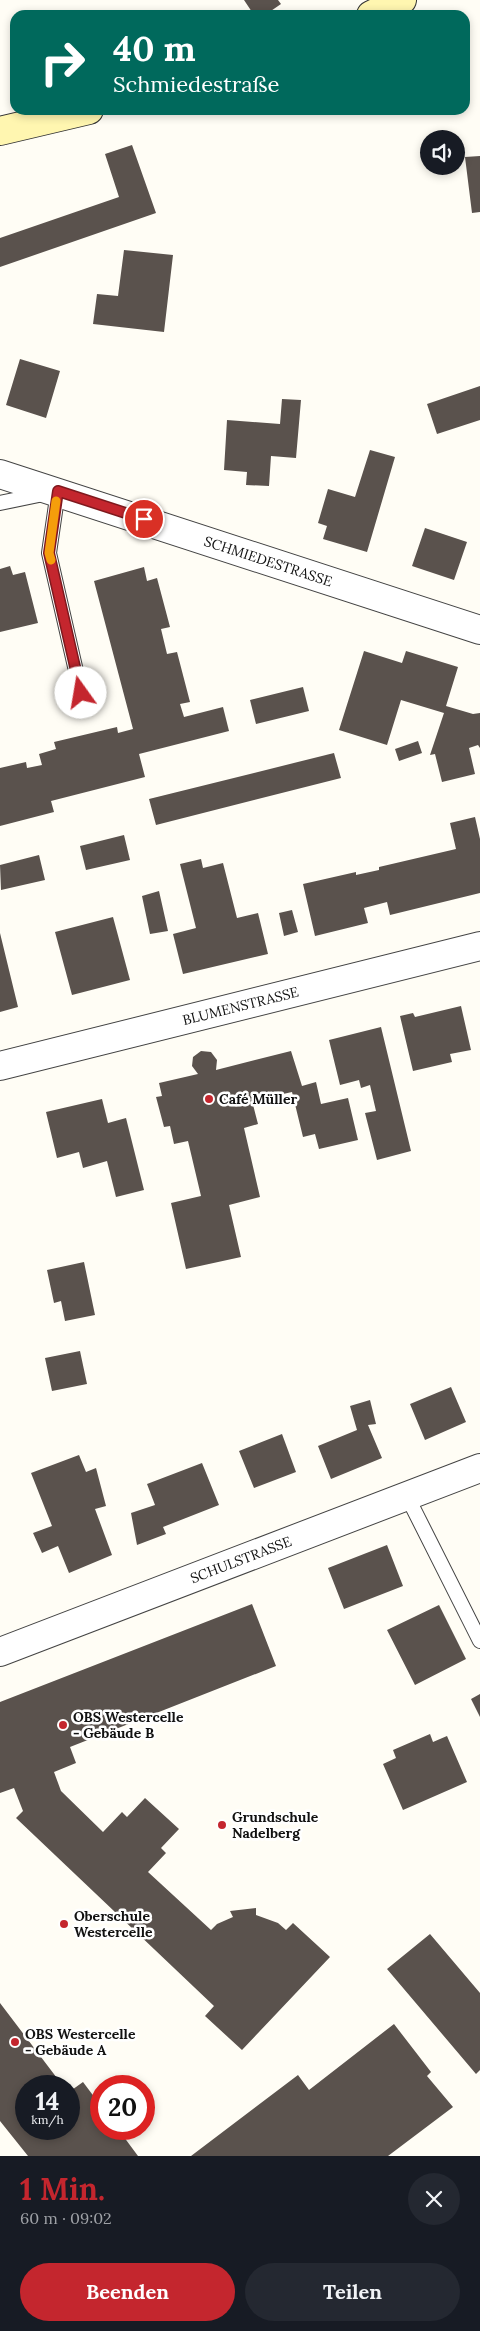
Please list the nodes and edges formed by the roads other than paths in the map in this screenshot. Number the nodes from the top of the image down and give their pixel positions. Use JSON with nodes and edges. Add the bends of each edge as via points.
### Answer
{"nodes":[{"id":1,"x":402,"y":0,"type":"edge"},
{"id":2,"x":382,"y":10,"type":"edge"},
{"id":3,"x":68,"y":115,"type":"edge"},
{"id":4,"x":0,"y":131,"type":"edge"},
{"id":5,"x":0,"y":474,"type":"edge"},
{"id":6,"x":58,"y":491,"type":"junction"},
{"id":7,"x":0,"y":503,"type":"edge"},
{"id":8,"x":480,"y":630,"type":"edge"},
{"id":9,"x":81,"y":693,"type":"dead end"},
{"id":10,"x":480,"y":946,"type":"edge"},
{"id":11,"x":0,"y":1066,"type":"edge"},
{"id":12,"x":480,"y":1468,"type":"edge"},
{"id":13,"x":407,"y":1496,"type":"junction"},
{"id":14,"x":480,"y":1641,"type":"edge"},
{"id":15,"x":0,"y":1652,"type":"edge"}],
"edges":[{"from":1,"to":2,"type":"main road"},
{"from":3,"to":4,"type":"main road"},
{"from":5,"to":6,"type":"street","name":"SCHMIEDESTRASSE"},
{"from":6,"to":7,"type":"lane","name":"SCHMIEDESTRASSE"},
{"from":6,"to":8,"type":"street","name":"SCHMIEDESTRASSE"},
{"from":6,"to":9,"type":"lane","via":[[49,553]]},
{"from":10,"to":11,"type":"street","name":"BLUMENSTRASSE"},
{"from":12,"to":13,"type":"street","name":"SCHULSTRASSE"},
{"from":13,"to":14,"type":"lane"},
{"from":13,"to":15,"type":"street","name":"SCHULSTRASSE"}]}
